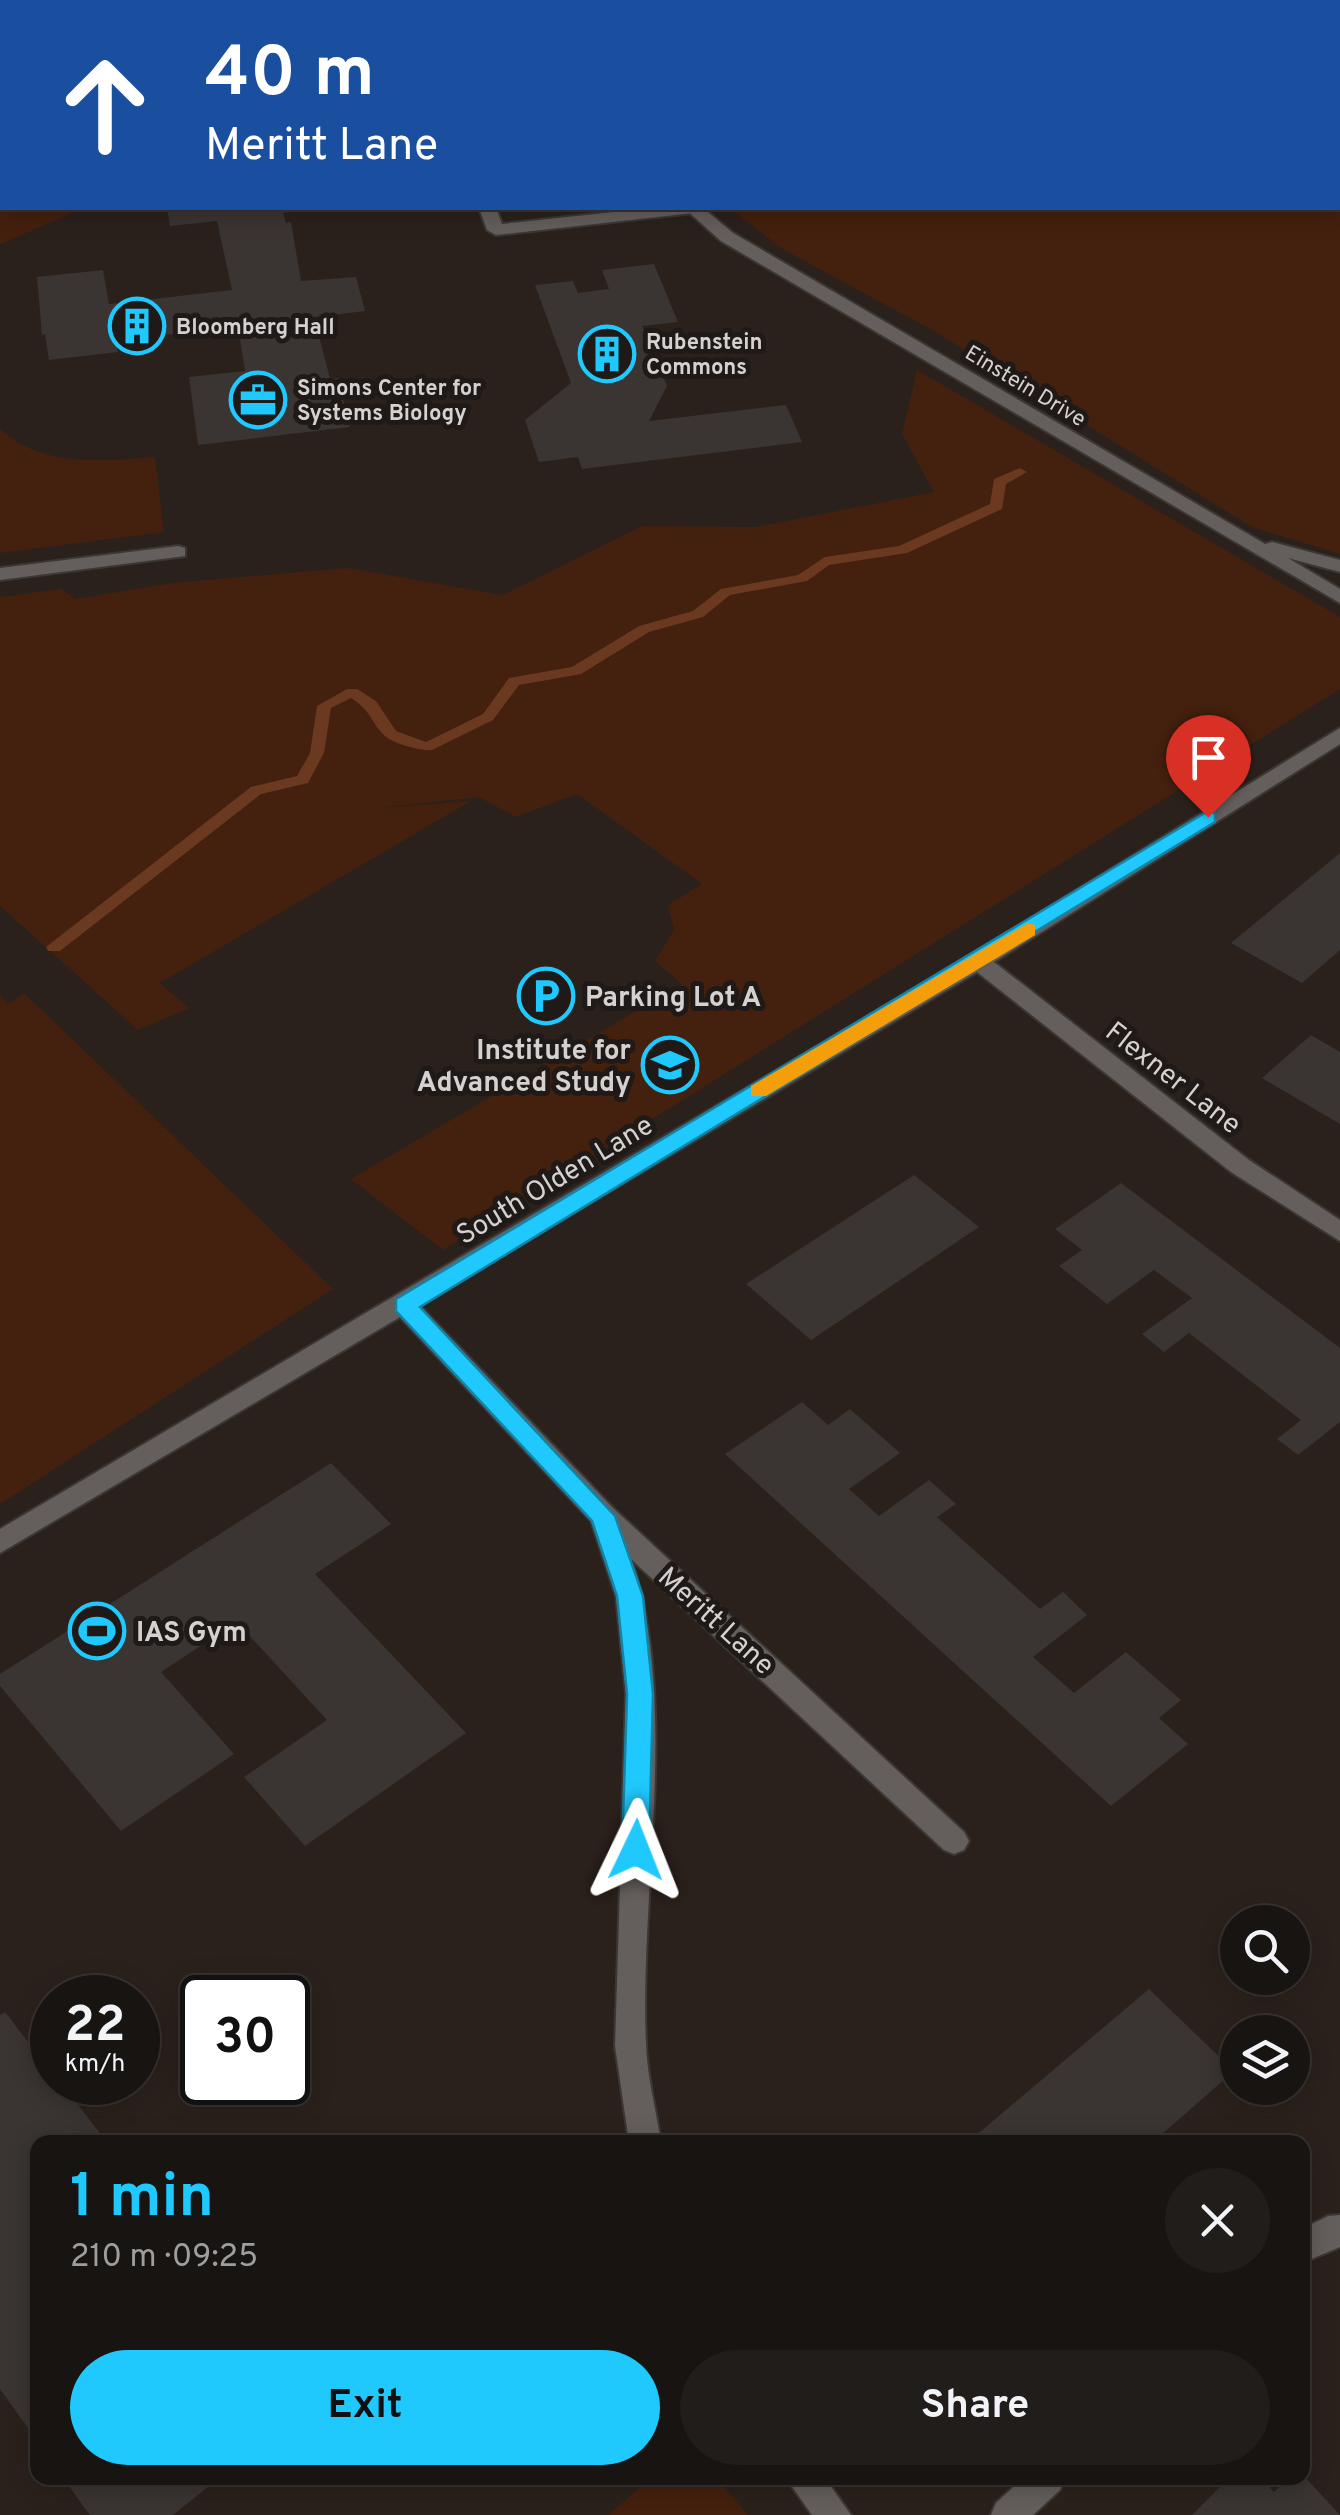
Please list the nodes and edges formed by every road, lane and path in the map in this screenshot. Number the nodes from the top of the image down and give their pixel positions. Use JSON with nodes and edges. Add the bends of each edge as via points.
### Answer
{"nodes":[{"id":1,"x":489,"y":210,"type":"edge"},
{"id":2,"x":675,"y":210,"type":"edge"},
{"id":3,"x":695,"y":210,"type":"edge"},
{"id":4,"x":1237,"y":538,"type":"junction"},
{"id":5,"x":178,"y":552,"type":"dead end"},
{"id":6,"x":1340,"y":566,"type":"edge"},
{"id":7,"x":0,"y":574,"type":"edge"},
{"id":8,"x":1340,"y":597,"type":"edge"},
{"id":9,"x":1340,"y":735,"type":"edge"},
{"id":10,"x":978,"y":961,"type":"junction"},
{"id":11,"x":1340,"y":1232,"type":"edge"},
{"id":12,"x":404,"y":1305,"type":"junction"},
{"id":13,"x":603,"y":1516,"type":"junction"},
{"id":14,"x":0,"y":1542,"type":"edge"},
{"id":15,"x":954,"y":1841,"type":"dead end"},
{"id":16,"x":645,"y":2135,"type":"edge"},
{"id":17,"x":1340,"y":2231,"type":"edge"},
{"id":18,"x":1310,"y":2242,"type":"edge"},
{"id":19,"x":809,"y":2485,"type":"edge"},
{"id":20,"x":1040,"y":2485,"type":"edge"},
{"id":21,"x":834,"y":2515,"type":"edge"},
{"id":22,"x":1008,"y":2515,"type":"edge"}],
"edges":[{"from":1,"to":2,"type":"street","via":[[496,230]]},
{"from":3,"to":4,"type":"street","name":"Einstein Drive","via":[[727,237]]},
{"from":4,"to":6,"type":"street"},
{"from":4,"to":8,"type":"street","name":"Einstein Drive"},
{"from":5,"to":7,"type":"street"},
{"from":9,"to":10,"type":"street","name":"South Olden Lane"},
{"from":10,"to":11,"type":"street","name":"Flexner Lane","via":[[1240,1166]]},
{"from":10,"to":12,"type":"street","name":"South Olden Lane"},
{"from":12,"to":13,"type":"street","name":"Meritt Lane"},
{"from":12,"to":14,"type":"street","name":"South Olden Lane"},
{"from":13,"to":15,"type":"street","name":"Meritt Lane"},
{"from":13,"to":16,"type":"street","via":[[630,1596],[640,1694],[630,2046]]},
{"from":17,"to":18,"type":"street"},
{"from":19,"to":21,"type":"street"},
{"from":20,"to":22,"type":"street"}]}
